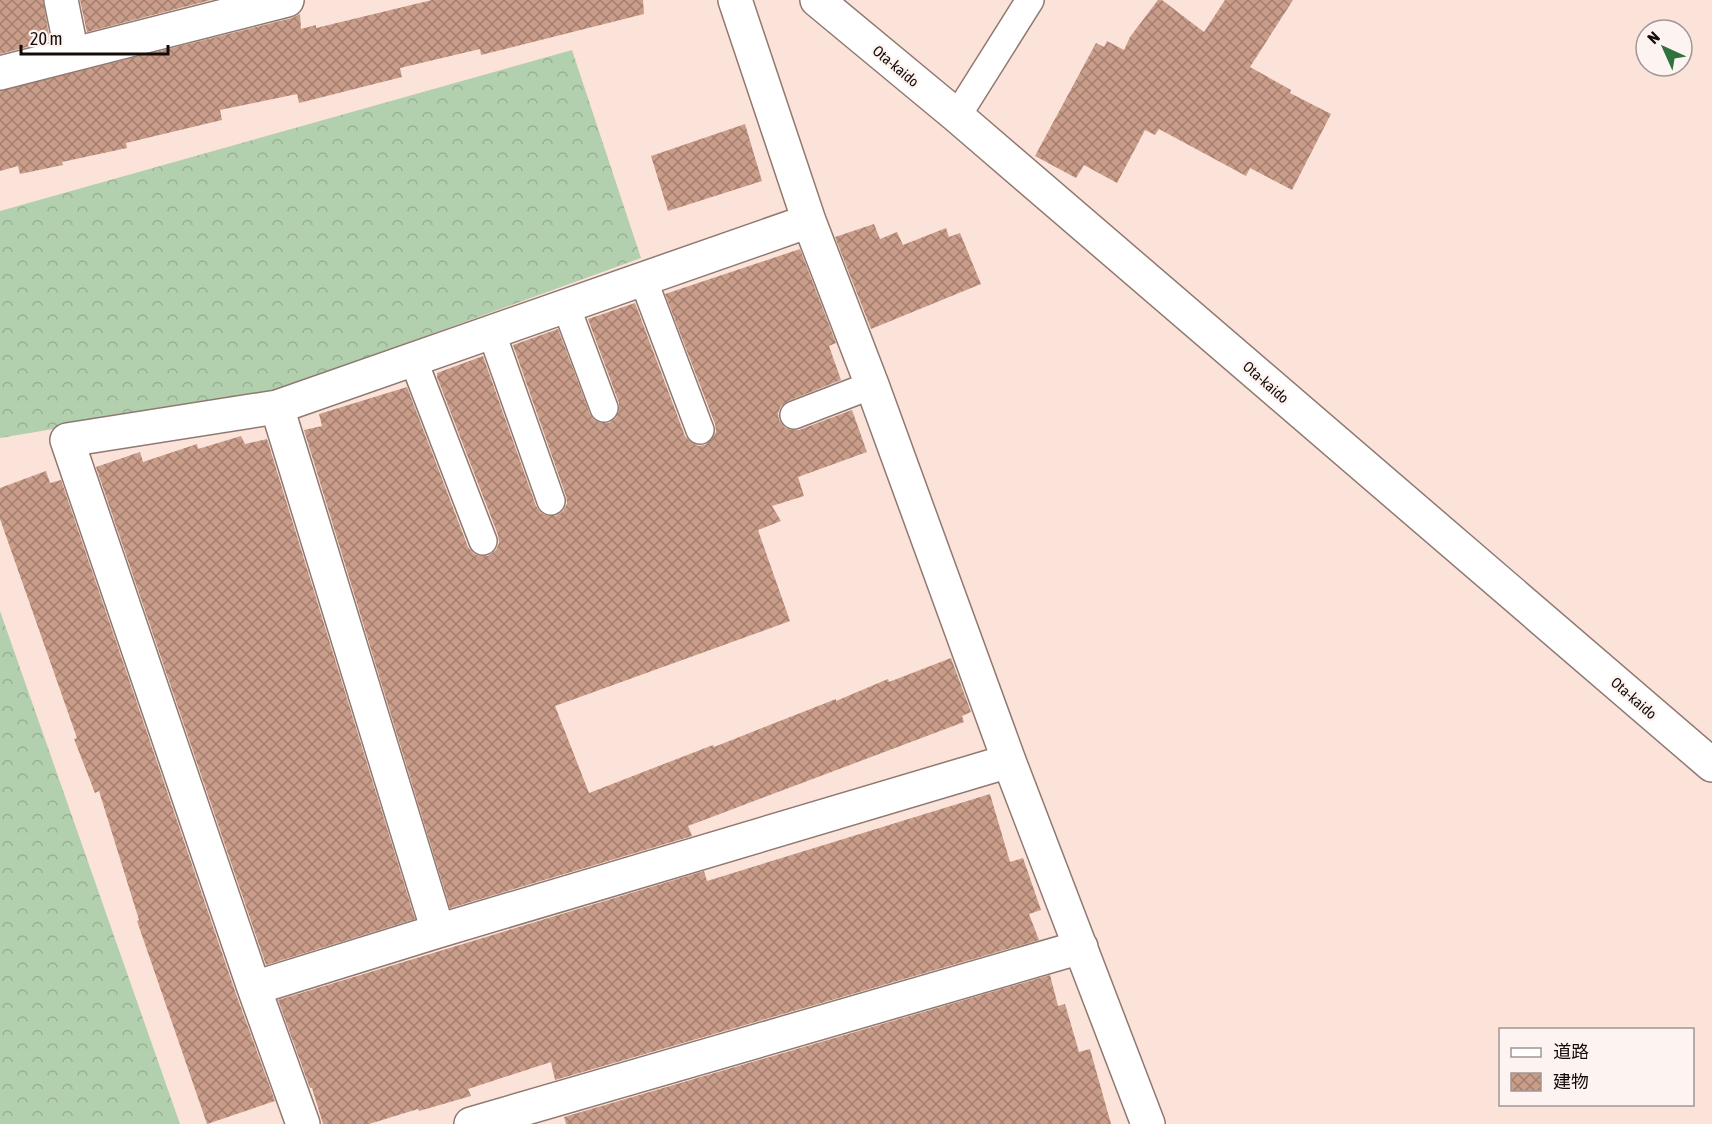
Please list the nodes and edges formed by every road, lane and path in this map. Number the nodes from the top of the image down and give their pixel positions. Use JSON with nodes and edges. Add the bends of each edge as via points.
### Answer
{"nodes":[{"id":1,"x":61,"y":0,"type":"edge"},
{"id":2,"x":287,"y":0,"type":"edge"},
{"id":3,"x":735,"y":0,"type":"edge"},
{"id":4,"x":817,"y":0,"type":"edge"},
{"id":5,"x":1030,"y":0,"type":"edge"},
{"id":6,"x":72,"y":54,"type":"junction"},
{"id":7,"x":0,"y":73,"type":"edge"},
{"id":8,"x":957,"y":116,"type":"junction"},
{"id":9,"x":809,"y":222,"type":"junction"},
{"id":10,"x":643,"y":279,"type":"junction"},
{"id":11,"x":566,"y":306,"type":"junction"},
{"id":12,"x":491,"y":331,"type":"junction"},
{"id":13,"x":413,"y":359,"type":"junction"},
{"id":14,"x":872,"y":386,"type":"junction"},
{"id":15,"x":277,"y":406,"type":"junction"},
{"id":16,"x":604,"y":408,"type":"dead end"},
{"id":17,"x":794,"y":415,"type":"dead end"},
{"id":18,"x":700,"y":430,"type":"dead end"},
{"id":19,"x":551,"y":501,"type":"dead end"},
{"id":20,"x":483,"y":542,"type":"dead end"},
{"id":21,"x":1009,"y":761,"type":"junction"},
{"id":22,"x":1712,"y":765,"type":"edge"},
{"id":23,"x":438,"y":931,"type":"junction"},
{"id":24,"x":1080,"y":947,"type":"junction"},
{"id":25,"x":254,"y":988,"type":"junction"},
{"id":26,"x":303,"y":1124,"type":"edge"},
{"id":27,"x":471,"y":1124,"type":"edge"},
{"id":28,"x":1148,"y":1124,"type":"edge"}],
"edges":[{"from":1,"to":6,"type":"street"},
{"from":2,"to":6,"type":"street"},
{"from":3,"to":9,"type":"street"},
{"from":4,"to":8,"type":"street","name":"Ota-kaido"},
{"from":5,"to":8,"type":"lane"},
{"from":6,"to":7,"type":"street"},
{"from":8,"to":22,"type":"street","name":"Ota-kaido"},
{"from":9,"to":10,"type":"street"},
{"from":9,"to":14,"type":"street"},
{"from":10,"to":11,"type":"street"},
{"from":10,"to":18,"type":"lane"},
{"from":11,"to":12,"type":"street"},
{"from":11,"to":16,"type":"lane"},
{"from":12,"to":13,"type":"street"},
{"from":12,"to":19,"type":"lane"},
{"from":13,"to":15,"type":"street"},
{"from":13,"to":20,"type":"lane"},
{"from":14,"to":17,"type":"lane"},
{"from":14,"to":21,"type":"street"},
{"from":15,"to":23,"type":"street"},
{"from":15,"to":25,"type":"street","via":[[67,440]]},
{"from":21,"to":23,"type":"street"},
{"from":21,"to":24,"type":"street"},
{"from":23,"to":25,"type":"street"},
{"from":24,"to":27,"type":"street"},
{"from":24,"to":28,"type":"street"},
{"from":25,"to":26,"type":"street"}]}
